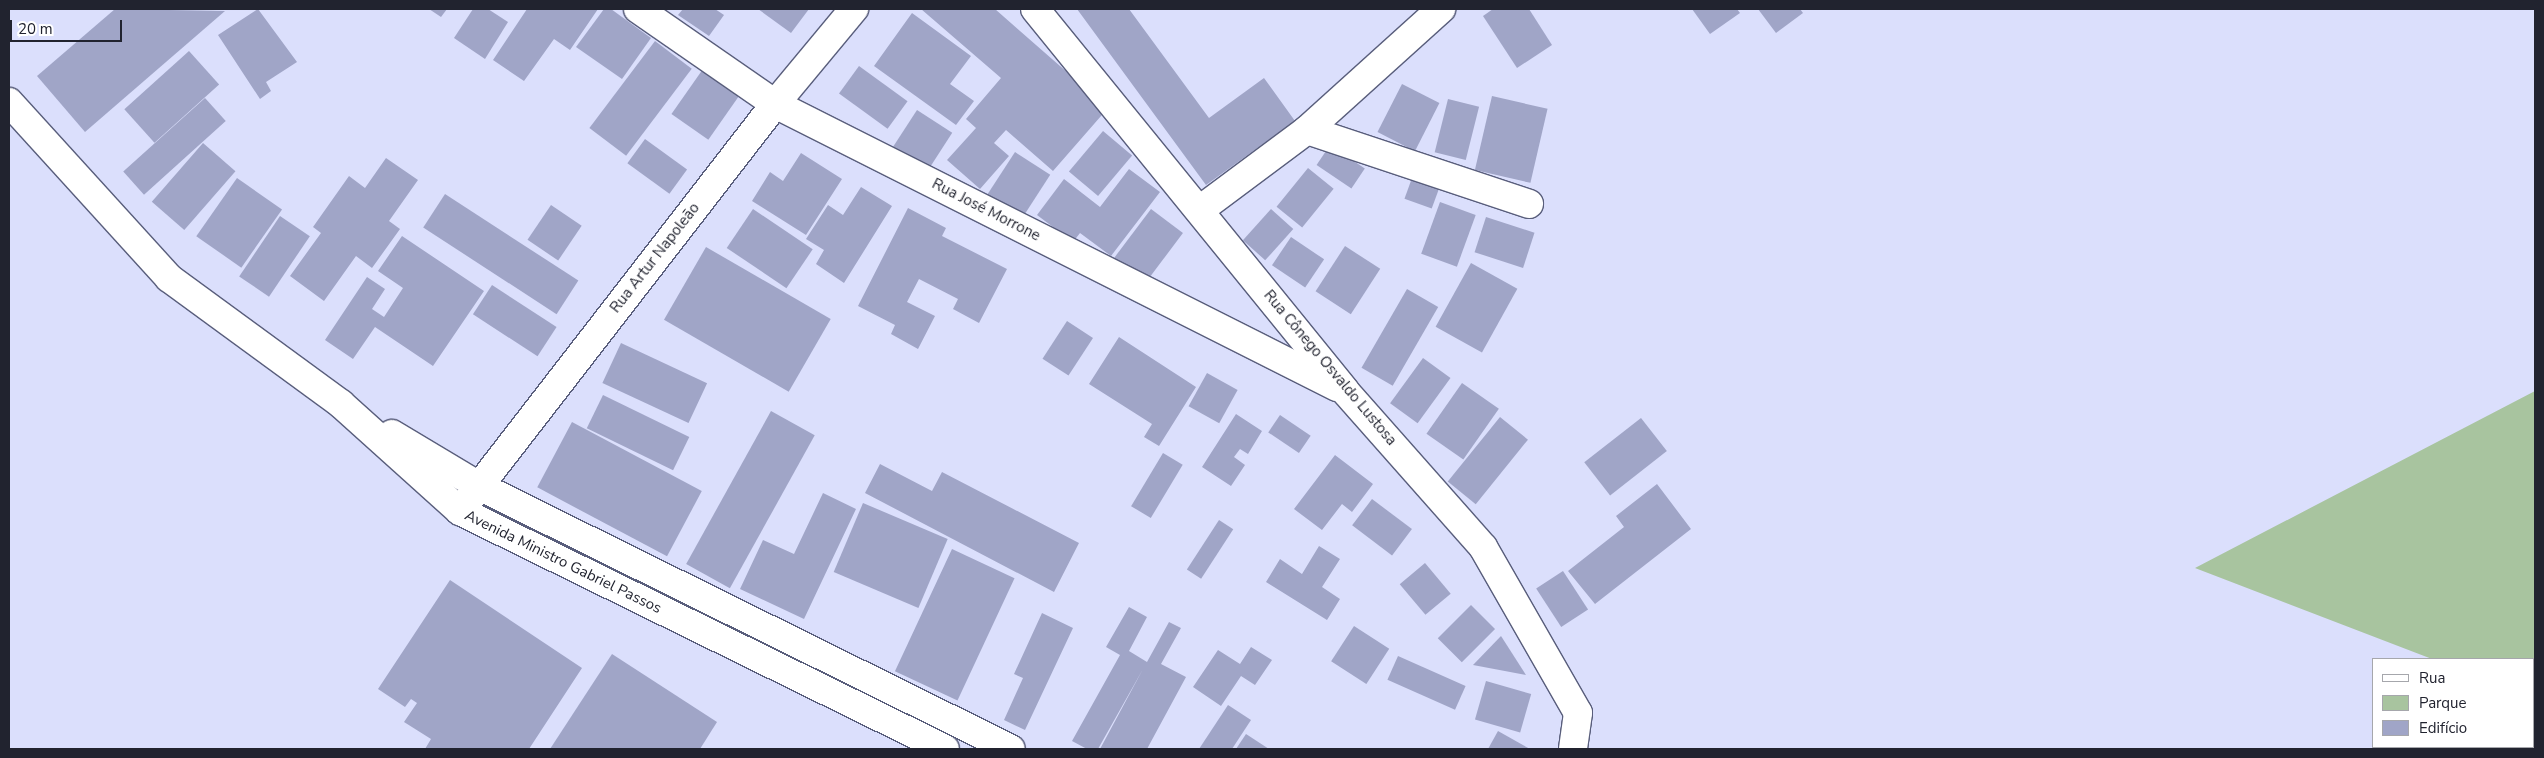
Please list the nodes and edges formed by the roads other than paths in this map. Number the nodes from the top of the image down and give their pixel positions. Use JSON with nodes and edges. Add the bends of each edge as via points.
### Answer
{"nodes":[{"id":1,"x":638,"y":9,"type":"edge"},
{"id":2,"x":854,"y":9,"type":"edge"},
{"id":3,"x":1036,"y":9,"type":"edge"},
{"id":4,"x":1441,"y":9,"type":"edge"},
{"id":5,"x":9,"y":102,"type":"edge"},
{"id":6,"x":775,"y":104,"type":"junction"},
{"id":7,"x":1307,"y":130,"type":"junction"},
{"id":8,"x":1528,"y":204,"type":"dead end"},
{"id":9,"x":1201,"y":209,"type":"junction"},
{"id":10,"x":1345,"y":391,"type":"junction"},
{"id":11,"x":341,"y":404,"type":"junction"},
{"id":12,"x":479,"y":486,"type":"junction"},
{"id":13,"x":460,"y":511,"type":"junction"},
{"id":14,"x":902,"y":695,"type":"junction"},
{"id":15,"x":889,"y":722,"type":"junction"},
{"id":16,"x":945,"y":749,"type":"edge"},
{"id":17,"x":1011,"y":749,"type":"edge"},
{"id":18,"x":1574,"y":749,"type":"edge"}],
"edges":[{"from":1,"to":6,"type":"street","name":"Rua José Morrone"},
{"from":2,"to":6,"type":"street","name":"Rua Artur Napoleão"},
{"from":3,"to":9,"type":"street","name":"Rua Cônego Osvaldo Lustosa"},
{"from":4,"to":7,"type":"street"},
{"from":5,"to":11,"type":"street","name":"Avenida Ministro Gabriel Passos","via":[[169,278]]},
{"from":6,"to":10,"type":"street","name":"Rua José Morrone"},
{"from":6,"to":12,"type":"street","name":"Rua Artur Napoleão"},
{"from":7,"to":8,"type":"street"},
{"from":7,"to":9,"type":"street"},
{"from":9,"to":10,"type":"street","name":"Rua Cônego Osvaldo Lustosa"},
{"from":10,"to":18,"type":"street","name":"Rua Cônego Osvaldo Lustosa","via":[[1483,547],[1578,713]]},
{"from":11,"to":12,"type":"street"},
{"from":11,"to":13,"type":"street","name":"Avenida Ministro Gabriel Passos"},
{"from":12,"to":13,"type":"street","name":"Rua Artur Napoleão"},
{"from":12,"to":14,"type":"street"},
{"from":13,"to":15,"type":"street","name":"Avenida Ministro Gabriel Passos"},
{"from":14,"to":15,"type":"street"},
{"from":14,"to":17,"type":"street"},
{"from":15,"to":16,"type":"street","name":"Avenida Ministro Gabriel Passos"}]}
